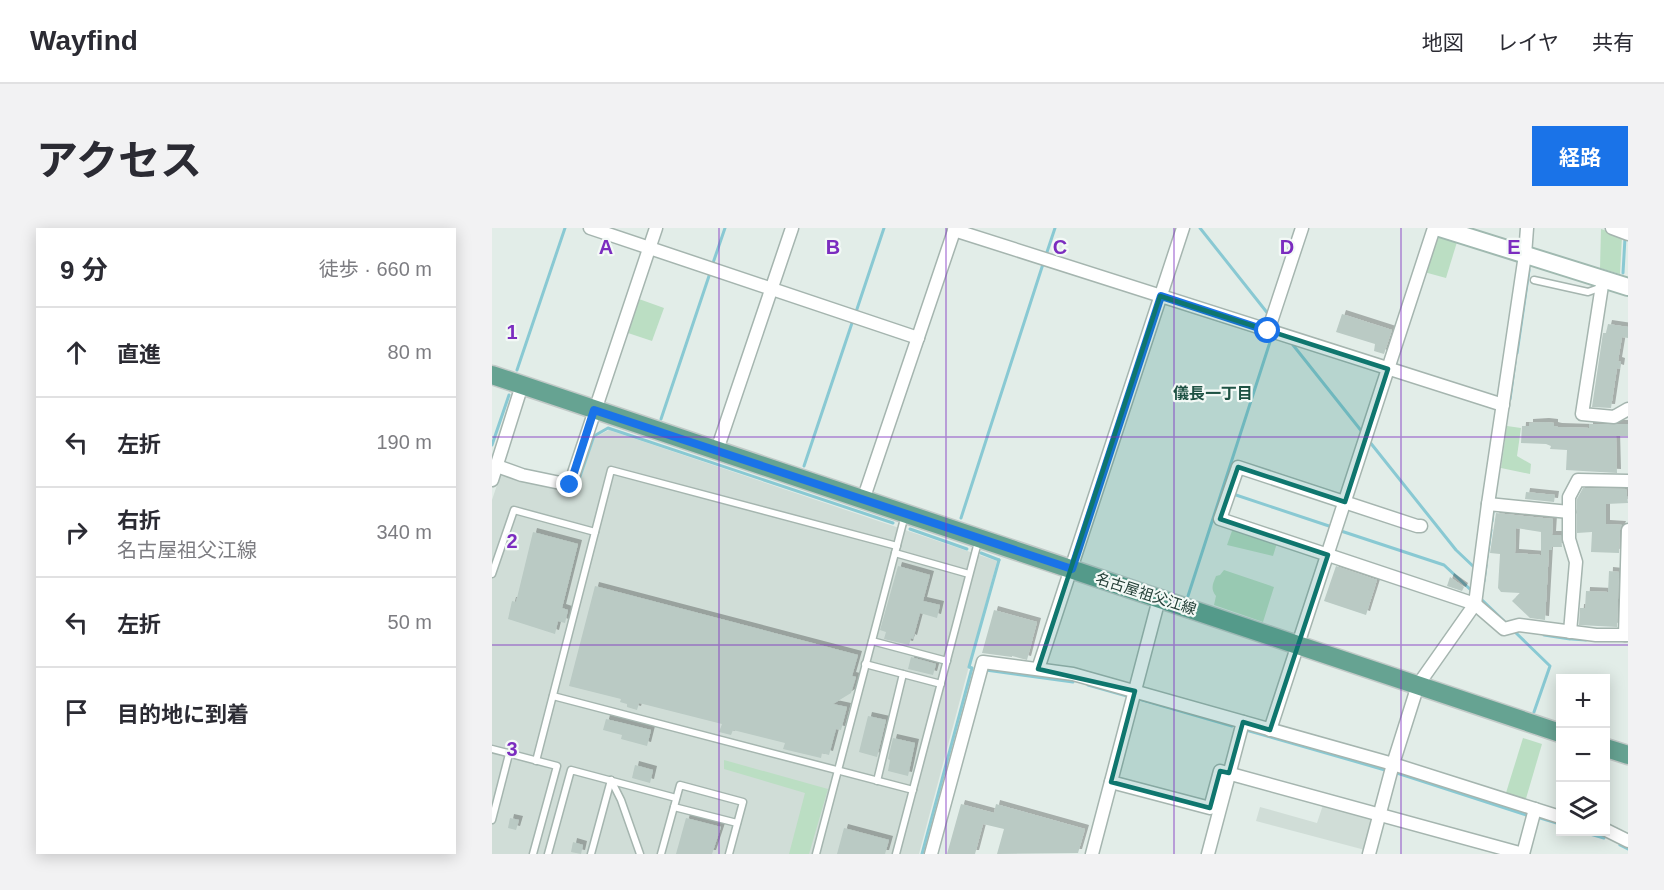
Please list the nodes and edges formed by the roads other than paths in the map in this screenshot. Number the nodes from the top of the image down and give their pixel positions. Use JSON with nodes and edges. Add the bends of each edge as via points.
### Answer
{"nodes":[{"id":1,"x":590,"y":228,"type":"edge"},
{"id":2,"x":656,"y":228,"type":"edge"},
{"id":3,"x":792,"y":228,"type":"edge"},
{"id":4,"x":1183,"y":228,"type":"edge"},
{"id":5,"x":1302,"y":228,"type":"edge"},
{"id":6,"x":1434,"y":228,"type":"edge"},
{"id":7,"x":1440,"y":228,"type":"edge"},
{"id":8,"x":1527,"y":228,"type":"edge"},
{"id":9,"x":1612,"y":228,"type":"edge"},
{"id":10,"x":954,"y":229,"type":"edge"},
{"id":11,"x":1628,"y":234,"type":"edge"},
{"id":12,"x":649,"y":248,"type":"junction"},
{"id":13,"x":1526,"y":255,"type":"junction"},
{"id":14,"x":1534,"y":280,"type":"dead end"},
{"id":15,"x":1603,"y":283,"type":"junction"},
{"id":16,"x":1628,"y":287,"type":"edge"},
{"id":17,"x":772,"y":289,"type":"junction"},
{"id":18,"x":1161,"y":296,"type":"junction"},
{"id":19,"x":1268,"y":331,"type":"junction"},
{"id":20,"x":918,"y":338,"type":"junction"},
{"id":21,"x":1388,"y":369,"type":"junction"},
{"id":22,"x":492,"y":375,"type":"edge"},
{"id":23,"x":522,"y":386,"type":"junction"},
{"id":24,"x":1503,"y":405,"type":"junction"},
{"id":25,"x":1628,"y":409,"type":"edge"},
{"id":26,"x":594,"y":410,"type":"junction"},
{"id":27,"x":717,"y":450,"type":"junction"},
{"id":28,"x":497,"y":466,"type":"junction"},
{"id":29,"x":492,"y":480,"type":"edge"},
{"id":30,"x":1628,"y":481,"type":"edge"},
{"id":31,"x":863,"y":500,"type":"junction"},
{"id":32,"x":1345,"y":502,"type":"junction"},
{"id":33,"x":1488,"y":504,"type":"junction"},
{"id":34,"x":1569,"y":512,"type":"junction"},
{"id":35,"x":905,"y":514,"type":"junction"},
{"id":36,"x":1421,"y":526,"type":"dead end"},
{"id":37,"x":1628,"y":530,"type":"edge"},
{"id":38,"x":595,"y":532,"type":"junction"},
{"id":39,"x":979,"y":538,"type":"junction"},
{"id":40,"x":897,"y":546,"type":"junction"},
{"id":41,"x":895,"y":553,"type":"junction"},
{"id":42,"x":1328,"y":555,"type":"junction"},
{"id":43,"x":1072,"y":569,"type":"junction"},
{"id":44,"x":492,"y":574,"type":"edge"},
{"id":45,"x":969,"y":574,"type":"junction"},
{"id":46,"x":1159,"y":599,"type":"junction"},
{"id":47,"x":1475,"y":604,"type":"junction"},
{"id":48,"x":1570,"y":632,"type":"junction"},
{"id":49,"x":1627,"y":635,"type":"edge"},
{"id":50,"x":872,"y":641,"type":"junction"},
{"id":51,"x":1299,"y":645,"type":"junction"},
{"id":52,"x":947,"y":662,"type":"junction"},
{"id":53,"x":866,"y":664,"type":"junction"},
{"id":54,"x":1038,"y":669,"type":"junction"},
{"id":55,"x":903,"y":674,"type":"junction"},
{"id":56,"x":940,"y":684,"type":"junction"},
{"id":57,"x":1418,"y":685,"type":"junction"},
{"id":58,"x":1135,"y":692,"type":"junction"},
{"id":59,"x":552,"y":696,"type":"junction"},
{"id":60,"x":1243,"y":722,"type":"junction"},
{"id":61,"x":1270,"y":730,"type":"junction"},
{"id":62,"x":1556,"y":732,"type":"edge"},
{"id":63,"x":492,"y":749,"type":"edge"},
{"id":64,"x":1610,"y":750,"type":"edge"},
{"id":65,"x":509,"y":754,"type":"junction"},
{"id":66,"x":1628,"y":755,"type":"edge"},
{"id":67,"x":536,"y":760,"type":"junction"},
{"id":68,"x":1393,"y":764,"type":"junction"},
{"id":69,"x":838,"y":771,"type":"junction"},
{"id":70,"x":1229,"y":773,"type":"junction"},
{"id":71,"x":611,"y":780,"type":"junction"},
{"id":72,"x":877,"y":781,"type":"junction"},
{"id":73,"x":1111,"y":782,"type":"junction"},
{"id":74,"x":913,"y":790,"type":"junction"},
{"id":75,"x":676,"y":798,"type":"junction"},
{"id":76,"x":674,"y":807,"type":"junction"},
{"id":77,"x":1535,"y":809,"type":"junction"},
{"id":78,"x":1380,"y":815,"type":"junction"},
{"id":79,"x":1556,"y":816,"type":"edge"},
{"id":80,"x":492,"y":820,"type":"edge"},
{"id":81,"x":737,"y":823,"type":"junction"},
{"id":82,"x":1610,"y":832,"type":"edge"},
{"id":83,"x":1628,"y":841,"type":"edge"},
{"id":84,"x":533,"y":854,"type":"edge"},
{"id":85,"x":548,"y":854,"type":"edge"},
{"id":86,"x":591,"y":854,"type":"edge"},
{"id":87,"x":640,"y":854,"type":"edge"},
{"id":88,"x":661,"y":854,"type":"edge"},
{"id":89,"x":729,"y":854,"type":"edge"},
{"id":90,"x":816,"y":854,"type":"edge"},
{"id":91,"x":896,"y":854,"type":"edge"},
{"id":92,"x":931,"y":854,"type":"edge"},
{"id":93,"x":1092,"y":854,"type":"edge"},
{"id":94,"x":1208,"y":854,"type":"edge"},
{"id":95,"x":1370,"y":854,"type":"edge"},
{"id":96,"x":1523,"y":854,"type":"edge"}],
"edges":[{"from":1,"to":12,"type":"street"},
{"from":2,"to":12,"type":"street"},
{"from":3,"to":17,"type":"street"},
{"from":4,"to":18,"type":"street"},
{"from":5,"to":19,"type":"street"},
{"from":6,"to":21,"type":"street"},
{"from":7,"to":13,"type":"street"},
{"from":8,"to":13,"type":"street"},
{"from":9,"to":11,"type":"street"},
{"from":10,"to":18,"type":"street"},
{"from":10,"to":20,"type":"street"},
{"from":12,"to":17,"type":"street"},
{"from":12,"to":26,"type":"street"},
{"from":13,"to":15,"type":"street"},
{"from":13,"to":24,"type":"street"},
{"from":14,"to":15,"type":"lane","via":[[1588,292]]},
{"from":15,"to":16,"type":"street"},
{"from":15,"to":25,"type":"street","via":[[1582,414],[1614,417]]},
{"from":17,"to":20,"type":"street"},
{"from":17,"to":27,"type":"street"},
{"from":18,"to":19,"type":"street"},
{"from":18,"to":43,"type":"street"},
{"from":19,"to":21,"type":"street"},
{"from":20,"to":31,"type":"street"},
{"from":21,"to":24,"type":"street"},
{"from":21,"to":32,"type":"street"},
{"from":22,"to":23,"type":"main road","name":"名古屋祖父江線"},
{"from":23,"to":26,"type":"main road","name":"名古屋祖父江線"},
{"from":23,"to":28,"type":"street"},
{"from":24,"to":33,"type":"street"},
{"from":26,"to":27,"type":"main road","name":"名古屋祖父江線"},
{"from":26,"to":28,"type":"street","via":[[570,485]]},
{"from":27,"to":31,"type":"main road","name":"名古屋祖父江線"},
{"from":28,"to":29,"type":"street"},
{"from":30,"to":34,"type":"street","via":[[1578,480],[1569,497]]},
{"from":31,"to":35,"type":"main road","name":"名古屋祖父江線"},
{"from":32,"to":36,"type":"street"},
{"from":32,"to":42,"type":"street"},
{"from":32,"to":42,"type":"street","via":[[1238,467],[1220,519]]},
{"from":33,"to":34,"type":"street"},
{"from":33,"to":47,"type":"street"},
{"from":34,"to":48,"type":"street","via":[[1569,539],[1576,562]]},
{"from":35,"to":39,"type":"main road","name":"名古屋祖父江線"},
{"from":35,"to":40,"type":"lane"},
{"from":37,"to":49,"type":"street"},
{"from":38,"to":40,"type":"lane","via":[[611,470]]},
{"from":38,"to":44,"type":"lane","via":[[514,510]]},
{"from":38,"to":59,"type":"lane"},
{"from":39,"to":43,"type":"main road","name":"名古屋祖父江線"},
{"from":39,"to":45,"type":"lane"},
{"from":40,"to":41,"type":"lane"},
{"from":41,"to":45,"type":"lane"},
{"from":41,"to":50,"type":"lane"},
{"from":42,"to":47,"type":"street"},
{"from":42,"to":51,"type":"street"},
{"from":43,"to":46,"type":"main road","name":"名古屋祖父江線"},
{"from":43,"to":54,"type":"street"},
{"from":45,"to":52,"type":"lane"},
{"from":46,"to":51,"type":"main road","name":"名古屋祖父江線"},
{"from":46,"to":58,"type":"street"},
{"from":47,"to":48,"type":"street","via":[[1504,630],[1519,625]]},
{"from":47,"to":57,"type":"street"},
{"from":48,"to":49,"type":"street"},
{"from":50,"to":52,"type":"lane"},
{"from":50,"to":53,"type":"lane"},
{"from":51,"to":57,"type":"main road","name":"名古屋祖父江線"},
{"from":51,"to":61,"type":"street"},
{"from":52,"to":56,"type":"lane"},
{"from":53,"to":55,"type":"lane"},
{"from":53,"to":69,"type":"lane"},
{"from":54,"to":58,"type":"street","via":[[1073,674]]},
{"from":54,"to":92,"type":"street","via":[[983,662]]},
{"from":55,"to":56,"type":"lane"},
{"from":55,"to":72,"type":"lane"},
{"from":56,"to":74,"type":"lane"},
{"from":57,"to":62,"type":"main road","name":"名古屋祖父江線"},
{"from":57,"to":68,"type":"street"},
{"from":58,"to":60,"type":"street"},
{"from":58,"to":73,"type":"street"},
{"from":59,"to":67,"type":"lane"},
{"from":59,"to":69,"type":"lane"},
{"from":60,"to":61,"type":"street"},
{"from":60,"to":70,"type":"street"},
{"from":61,"to":68,"type":"street"},
{"from":63,"to":65,"type":"lane"},
{"from":64,"to":66,"type":"main road"},
{"from":65,"to":67,"type":"lane"},
{"from":65,"to":80,"type":"lane"},
{"from":67,"to":84,"type":"lane","via":[[557,766]]},
{"from":68,"to":77,"type":"street"},
{"from":68,"to":78,"type":"street"},
{"from":69,"to":72,"type":"lane"},
{"from":69,"to":90,"type":"lane"},
{"from":70,"to":73,"type":"street","via":[[1220,771],[1210,808]]},
{"from":70,"to":78,"type":"street"},
{"from":70,"to":94,"type":"street"},
{"from":71,"to":75,"type":"lane"},
{"from":71,"to":85,"type":"lane","via":[[572,770]]},
{"from":71,"to":86,"type":"lane"},
{"from":71,"to":87,"type":"lane"},
{"from":72,"to":74,"type":"lane"},
{"from":73,"to":93,"type":"street"},
{"from":74,"to":91,"type":"lane"},
{"from":75,"to":76,"type":"lane"},
{"from":75,"to":81,"type":"lane","via":[[680,785],[743,802]]},
{"from":76,"to":81,"type":"lane"},
{"from":76,"to":88,"type":"lane"},
{"from":77,"to":79,"type":"street"},
{"from":77,"to":96,"type":"street"},
{"from":78,"to":95,"type":"street"},
{"from":78,"to":96,"type":"street"},
{"from":81,"to":89,"type":"lane"},
{"from":82,"to":83,"type":"street"}]}
